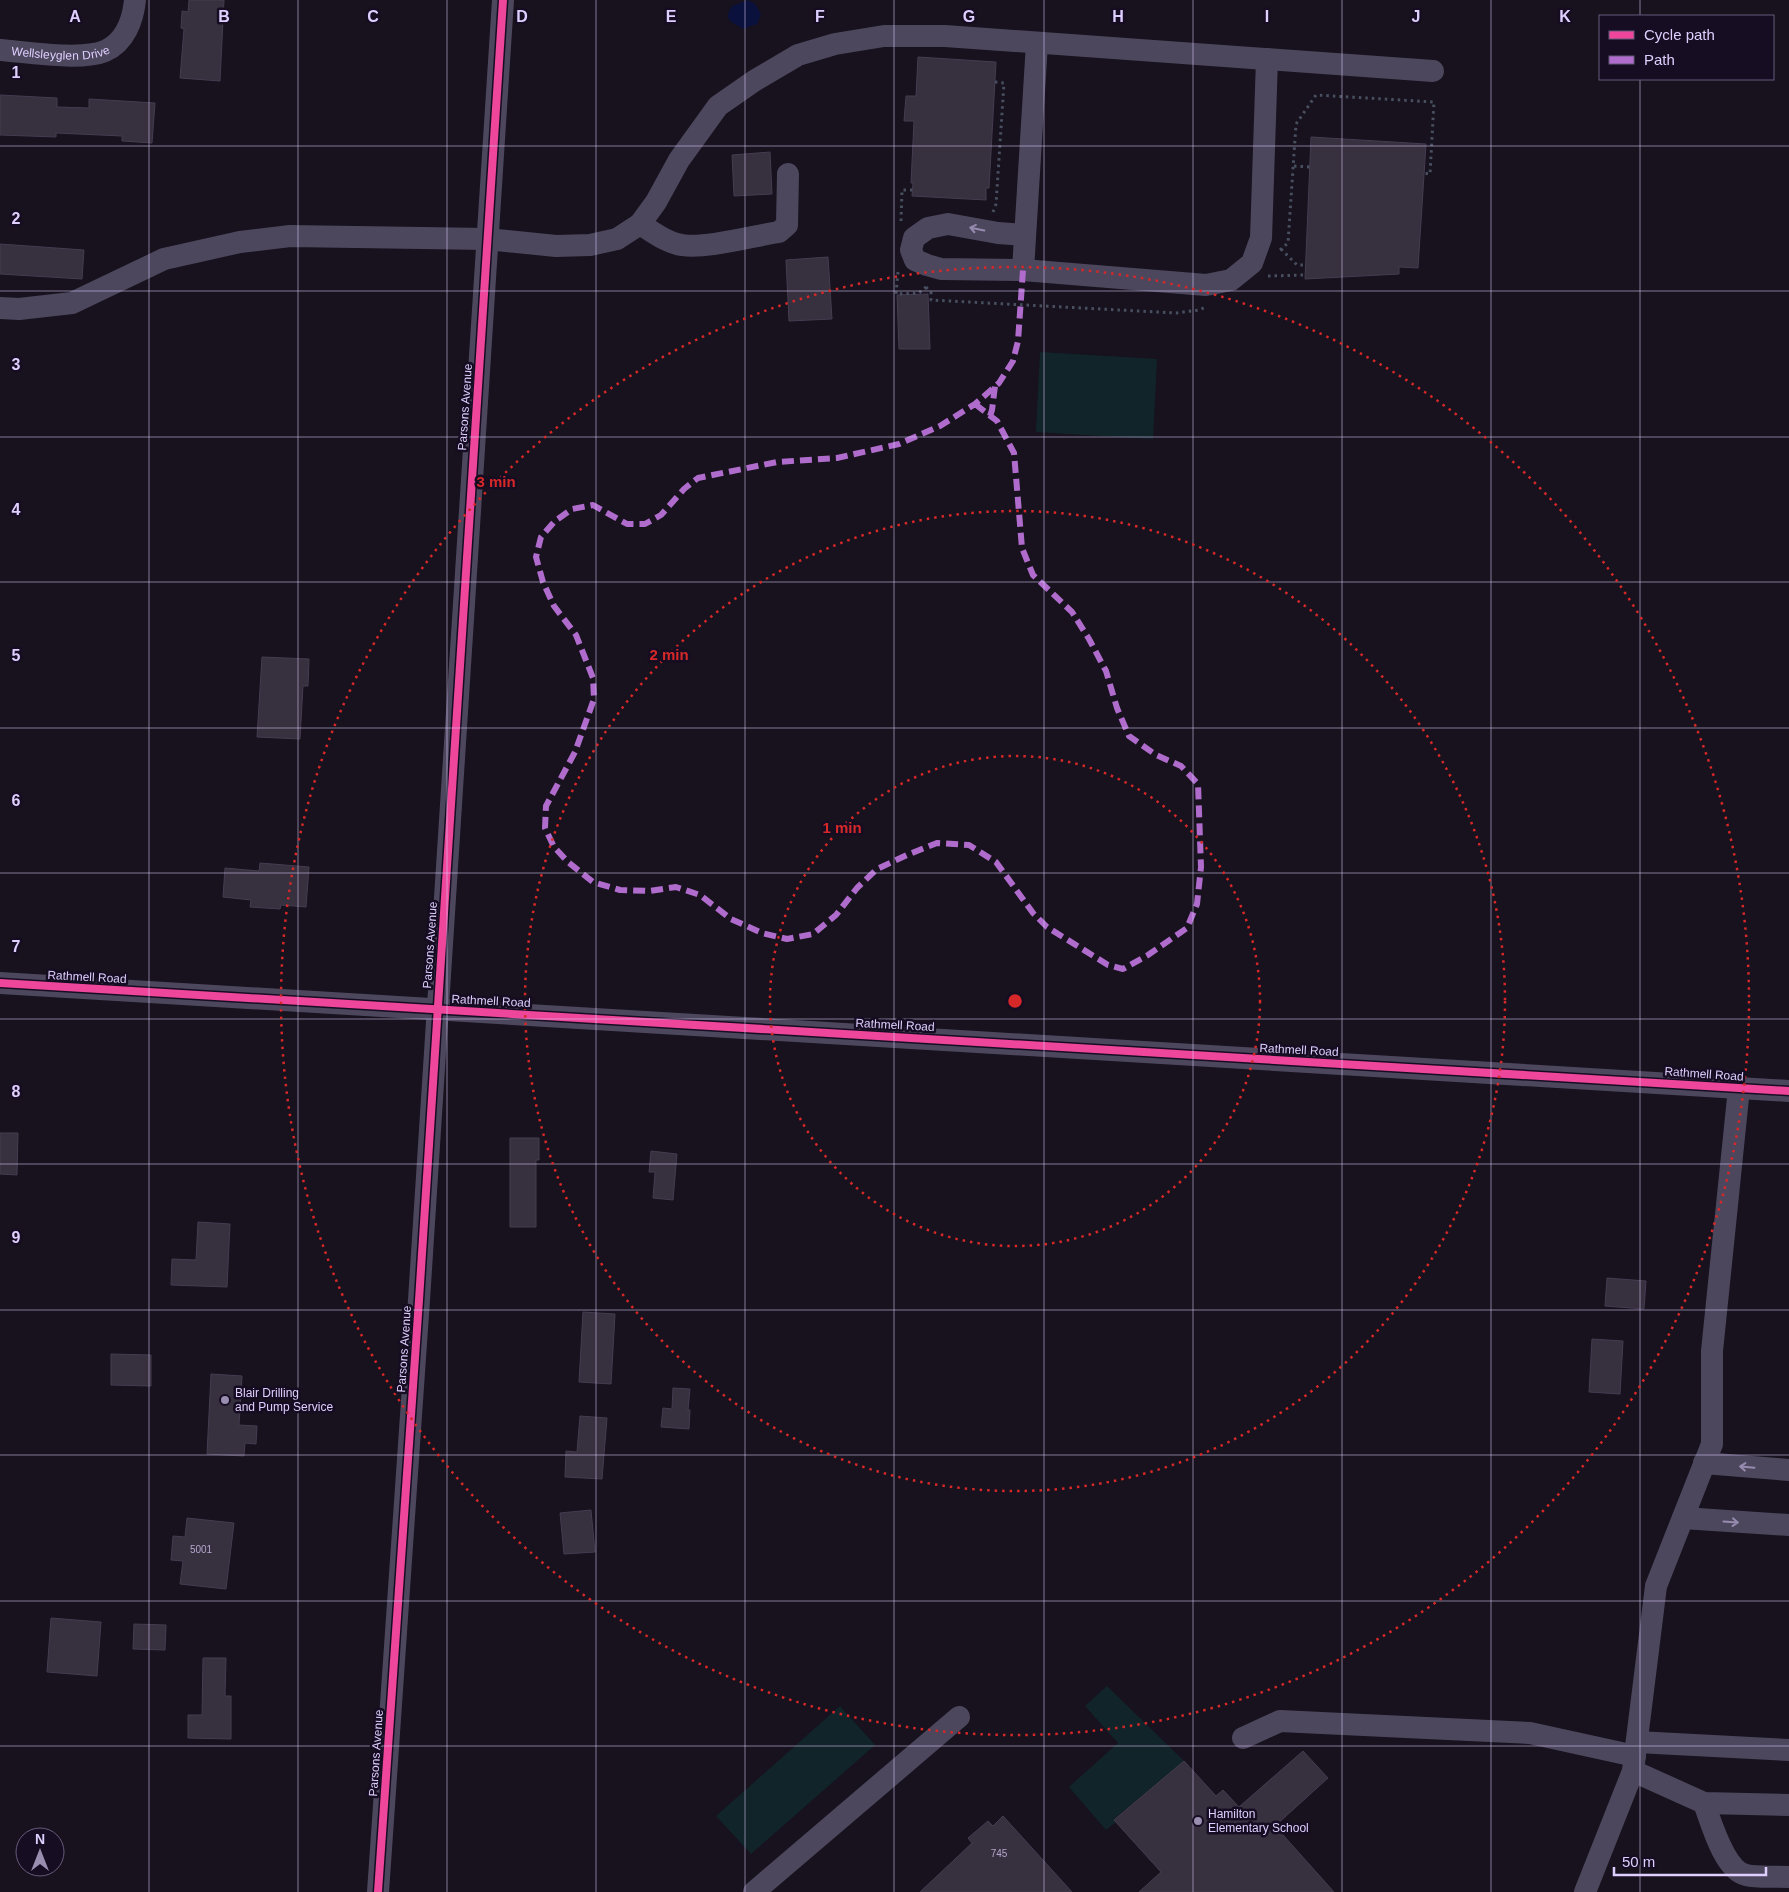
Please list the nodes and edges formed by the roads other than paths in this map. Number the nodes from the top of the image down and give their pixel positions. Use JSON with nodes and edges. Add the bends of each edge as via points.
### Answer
{"nodes":[{"id":1,"x":134,"y":0,"type":"edge"},
{"id":2,"x":502,"y":0,"type":"edge"},
{"id":3,"x":1037,"y":43,"type":"junction"},
{"id":4,"x":0,"y":50,"type":"edge"},
{"id":5,"x":1267,"y":59,"type":"junction"},
{"id":6,"x":1433,"y":71,"type":"dead end"},
{"id":7,"x":788,"y":174,"type":"dead end"},
{"id":8,"x":640,"y":224,"type":"junction"},
{"id":9,"x":1025,"y":235,"type":"junction"},
{"id":10,"x":487,"y":239,"type":"junction"},
{"id":11,"x":1020,"y":270,"type":"junction"},
{"id":12,"x":0,"y":308,"type":"edge"},
{"id":13,"x":0,"y":983,"type":"edge"},
{"id":14,"x":438,"y":1009,"type":"junction"},
{"id":15,"x":1739,"y":1088,"type":"junction"},
{"id":16,"x":1789,"y":1091,"type":"edge"},
{"id":17,"x":1704,"y":1463,"type":"junction"},
{"id":18,"x":1789,"y":1470,"type":"edge"},
{"id":19,"x":1682,"y":1518,"type":"junction"},
{"id":20,"x":1789,"y":1526,"type":"edge"},
{"id":21,"x":959,"y":1717,"type":"dead end"},
{"id":22,"x":1243,"y":1738,"type":"dead end"},
{"id":23,"x":1789,"y":1750,"type":"edge"},
{"id":24,"x":1635,"y":1756,"type":"junction"},
{"id":25,"x":1704,"y":1803,"type":"junction"},
{"id":26,"x":1789,"y":1805,"type":"edge"},
{"id":27,"x":1789,"y":1877,"type":"edge"},
{"id":28,"x":378,"y":1892,"type":"edge"},
{"id":29,"x":754,"y":1892,"type":"edge"},
{"id":30,"x":1585,"y":1892,"type":"edge"}],
"edges":[{"from":1,"to":4,"type":"street","name":"Wellsleyglen Drive","via":[[129,28],[104,50],[81,55]]},
{"from":2,"to":10,"type":"street","name":"Parsons Avenue"},
{"from":3,"to":5,"type":"street"},
{"from":3,"to":8,"type":"street","via":[[945,36],[884,36],[835,44],[798,55],[718,106],[679,160]]},
{"from":3,"to":9,"type":"street"},
{"from":5,"to":6,"type":"street"},
{"from":5,"to":11,"type":"street","via":[[1261,238],[1252,263],[1231,280],[1206,285]]},
{"from":7,"to":8,"type":"street","via":[[787,224],[779,232],[682,245],[666,240]]},
{"from":8,"to":10,"type":"street","via":[[617,240],[590,245],[556,246]]},
{"from":9,"to":11,"type":"street"},
{"from":9,"to":11,"type":"street","one_way":true,"via":[[948,224],[928,228],[914,238],[911,250],[915,260],[941,269]]},
{"from":10,"to":12,"type":"street","via":[[290,236],[240,242],[164,259],[72,303],[19,310]]},
{"from":10,"to":14,"type":"street","name":"Parsons Avenue"},
{"from":13,"to":14,"type":"street","name":"Rathmell Road"},
{"from":14,"to":15,"type":"street","name":"Rathmell Road"},
{"from":14,"to":28,"type":"street","name":"Parsons Avenue"},
{"from":15,"to":16,"type":"street","name":"Rathmell Road"},
{"from":15,"to":17,"type":"street","via":[[1712,1351],[1712,1444]]},
{"from":18,"to":17,"type":"street","one_way":true},
{"from":17,"to":19,"type":"street"},
{"from":19,"to":20,"type":"street","one_way":true},
{"from":19,"to":24,"type":"street","via":[[1656,1586]]},
{"from":21,"to":29,"type":"street"},
{"from":22,"to":24,"type":"street","via":[[1280,1721],[1530,1732]]},
{"from":23,"to":24,"type":"street"},
{"from":24,"to":25,"type":"street"},
{"from":24,"to":30,"type":"street"},
{"from":25,"to":26,"type":"street"},
{"from":25,"to":27,"type":"street","via":[[1722,1849],[1734,1867],[1745,1875]]}]}
